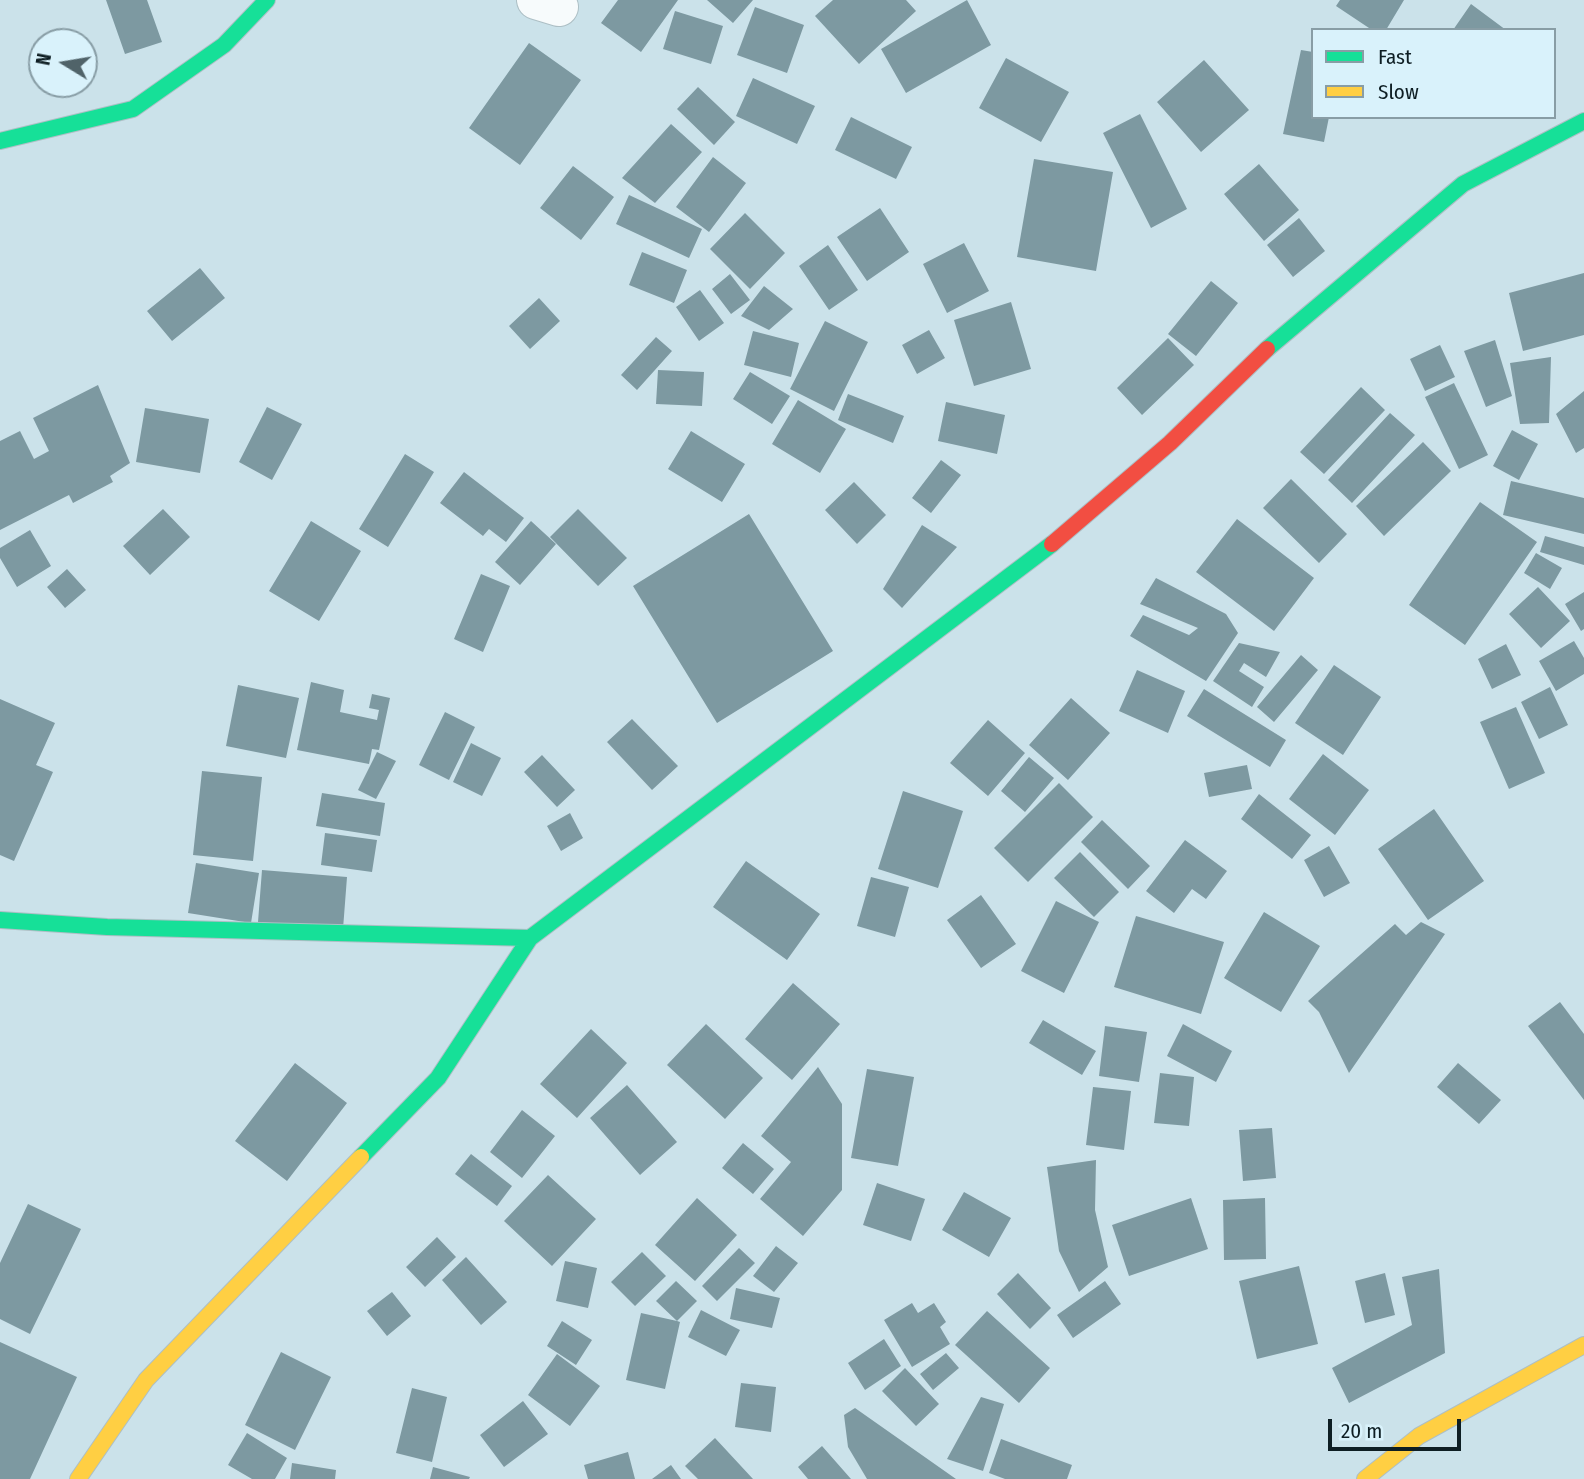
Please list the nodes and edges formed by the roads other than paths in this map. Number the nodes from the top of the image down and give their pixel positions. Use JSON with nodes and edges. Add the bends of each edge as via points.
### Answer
{"nodes":[{"id":1,"x":267,"y":0,"type":"edge"},
{"id":2,"x":1584,"y":121,"type":"edge"},
{"id":3,"x":0,"y":141,"type":"edge"},
{"id":4,"x":0,"y":920,"type":"edge"},
{"id":5,"x":530,"y":938,"type":"junction"},
{"id":6,"x":1584,"y":1345,"type":"edge"},
{"id":7,"x":78,"y":1479,"type":"edge"},
{"id":8,"x":1365,"y":1479,"type":"edge"}],
"edges":[{"from":1,"to":3,"type":"street","via":[[224,45],[133,109]]},
{"from":2,"to":5,"type":"street","via":[[1463,184],[1287,330],[1170,443],[1033,561]]},
{"from":4,"to":5,"type":"street"},
{"from":5,"to":7,"type":"street","via":[[438,1078],[146,1380]]},
{"from":6,"to":8,"type":"street","via":[[1419,1436]]}]}
